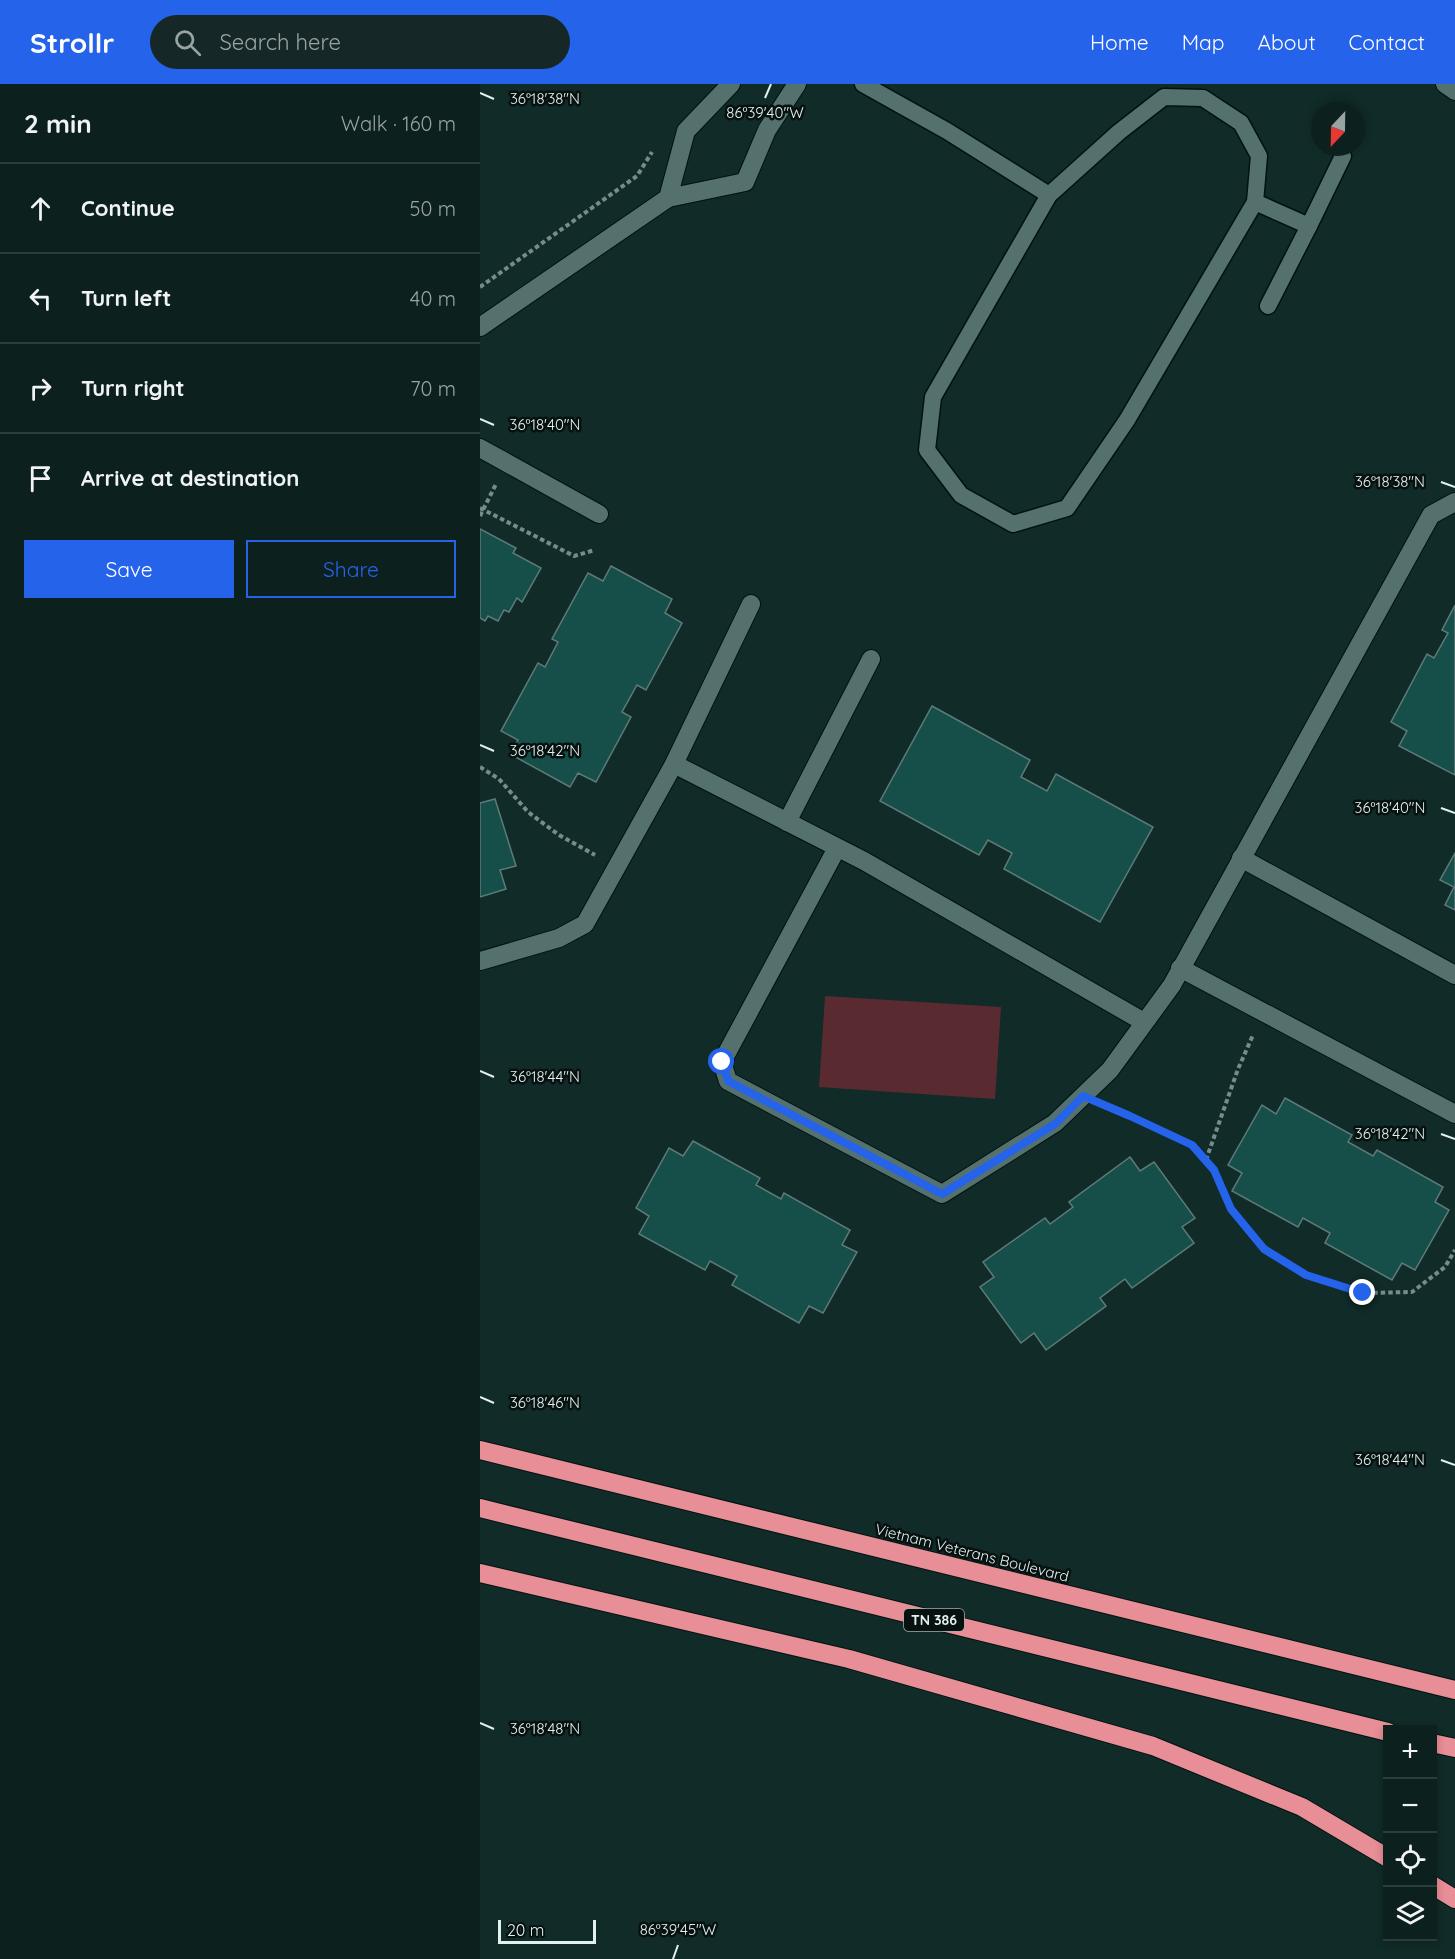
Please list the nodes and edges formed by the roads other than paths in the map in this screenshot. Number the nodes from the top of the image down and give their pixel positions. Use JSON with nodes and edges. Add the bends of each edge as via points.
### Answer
{"nodes":[{"id":1,"x":731,"y":84,"type":"edge"},
{"id":2,"x":797,"y":84,"type":"edge"},
{"id":3,"x":863,"y":84,"type":"edge"},
{"id":4,"x":1445,"y":84,"type":"edge"},
{"id":5,"x":1455,"y":91,"type":"edge"},
{"id":6,"x":1342,"y":156,"type":"dead end"},
{"id":7,"x":1049,"y":195,"type":"junction"},
{"id":8,"x":668,"y":198,"type":"junction"},
{"id":9,"x":1255,"y":202,"type":"junction"},
{"id":10,"x":1309,"y":226,"type":"junction"},
{"id":11,"x":1268,"y":306,"type":"dead end"},
{"id":12,"x":480,"y":327,"type":"edge"},
{"id":13,"x":480,"y":448,"type":"edge"},
{"id":14,"x":1455,"y":502,"type":"edge"},
{"id":15,"x":599,"y":514,"type":"dead end"},
{"id":16,"x":751,"y":604,"type":"dead end"},
{"id":17,"x":871,"y":660,"type":"dead end"},
{"id":18,"x":674,"y":764,"type":"junction"},
{"id":19,"x":787,"y":822,"type":"junction"},
{"id":20,"x":837,"y":848,"type":"junction"},
{"id":21,"x":1241,"y":858,"type":"junction"},
{"id":22,"x":480,"y":961,"type":"edge"},
{"id":23,"x":1180,"y":968,"type":"junction"},
{"id":24,"x":1455,"y":975,"type":"edge"},
{"id":25,"x":1144,"y":1022,"type":"junction"},
{"id":26,"x":1455,"y":1114,"type":"edge"},
{"id":27,"x":480,"y":1443,"type":"edge"},
{"id":28,"x":480,"y":1450,"type":"edge"},
{"id":29,"x":554,"y":1468,"type":"junction"},
{"id":30,"x":480,"y":1508,"type":"edge"},
{"id":31,"x":480,"y":1573,"type":"edge"},
{"id":32,"x":1455,"y":1690,"type":"edge"},
{"id":33,"x":1383,"y":1731,"type":"edge"},
{"id":34,"x":1437,"y":1744,"type":"edge"},
{"id":35,"x":1455,"y":1749,"type":"edge"},
{"id":36,"x":1383,"y":1855,"type":"edge"},
{"id":37,"x":1435,"y":1887,"type":"edge"},
{"id":38,"x":1455,"y":1899,"type":"edge"}],
"edges":[{"from":1,"to":8,"type":"street","via":[[686,131]]},
{"from":2,"to":8,"type":"street","via":[[766,130],[745,182]]},
{"from":3,"to":7,"type":"lane","via":[[947,130]]},
{"from":4,"to":5,"type":"street"},
{"from":6,"to":10,"type":"lane"},
{"from":7,"to":9,"type":"lane","via":[[1164,97],[1203,98],[1241,123],[1259,156]]},
{"from":7,"to":9,"type":"lane","via":[[933,397],[927,450],[961,495],[1013,524],[1067,508],[1127,420]]},
{"from":8,"to":12,"type":"street"},
{"from":9,"to":10,"type":"lane"},
{"from":10,"to":11,"type":"lane"},
{"from":13,"to":15,"type":"street"},
{"from":14,"to":21,"type":"street","via":[[1431,515]]},
{"from":16,"to":18,"type":"street"},
{"from":17,"to":19,"type":"street"},
{"from":18,"to":19,"type":"street"},
{"from":18,"to":22,"type":"street","via":[[585,924],[559,938]]},
{"from":19,"to":20,"type":"street"},
{"from":20,"to":25,"type":"street"},
{"from":20,"to":25,"type":"street","via":[[722,1062],[728,1081],[942,1194],[1055,1124],[1110,1070]]},
{"from":21,"to":23,"type":"street"},
{"from":21,"to":24,"type":"street"},
{"from":23,"to":25,"type":"street"},
{"from":23,"to":26,"type":"street"},
{"from":27,"to":29,"type":"highway"},
{"from":28,"to":29,"type":"highway","name":"Vietnam Veterans Boulevard"},
{"from":29,"to":32,"type":"highway","name":"Vietnam Veterans Boulevard"},
{"from":30,"to":33,"type":"highway","number":"TN 386"},
{"from":31,"to":36,"type":"highway","via":[[849,1659],[1153,1746],[1302,1807]]},
{"from":34,"to":35,"type":"highway"},
{"from":37,"to":38,"type":"highway"}]}
